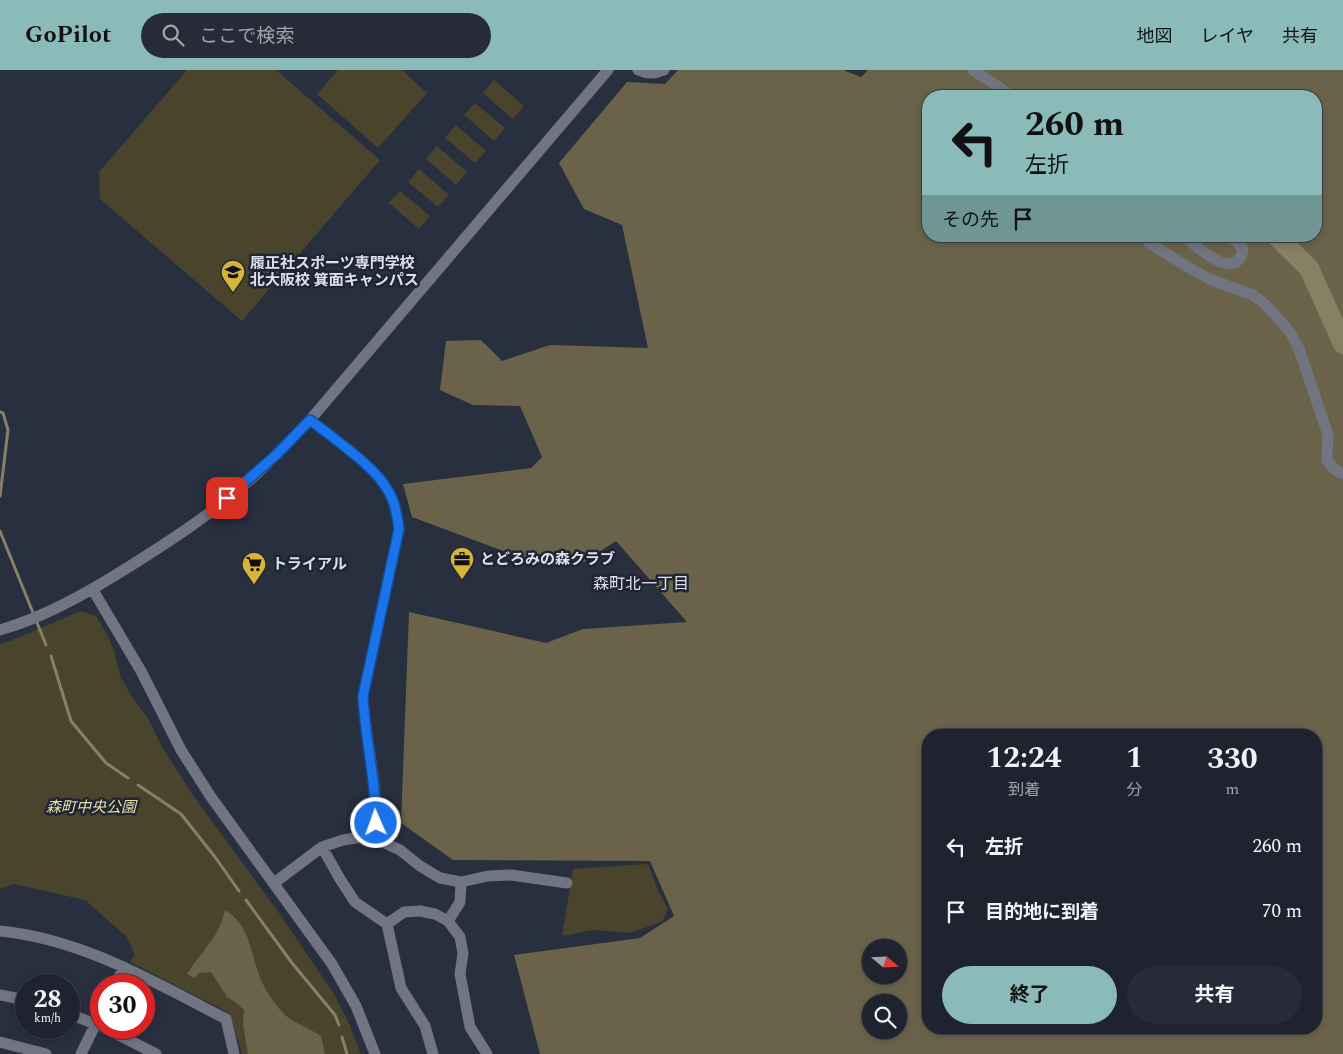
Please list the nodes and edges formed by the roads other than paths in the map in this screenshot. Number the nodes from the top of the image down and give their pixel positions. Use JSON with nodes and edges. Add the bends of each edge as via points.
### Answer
{"nodes":[{"id":1,"x":608,"y":70,"type":"edge"},
{"id":2,"x":638,"y":70,"type":"edge"},
{"id":3,"x":664,"y":70,"type":"edge"},
{"id":4,"x":973,"y":70,"type":"edge"},
{"id":5,"x":1003,"y":90,"type":"edge"},
{"id":6,"x":1150,"y":242,"type":"edge"},
{"id":7,"x":1191,"y":242,"type":"edge"},
{"id":8,"x":1237,"y":242,"type":"edge"},
{"id":9,"x":310,"y":420,"type":"junction"},
{"id":10,"x":1343,"y":474,"type":"edge"},
{"id":11,"x":93,"y":590,"type":"junction"},
{"id":12,"x":0,"y":630,"type":"edge"},
{"id":13,"x":374,"y":838,"type":"junction"},
{"id":14,"x":322,"y":847,"type":"junction"},
{"id":15,"x":461,"y":882,"type":"junction"},
{"id":16,"x":274,"y":883,"type":"junction"},
{"id":17,"x":567,"y":883,"type":"dead end"},
{"id":18,"x":448,"y":921,"type":"junction"},
{"id":19,"x":387,"y":924,"type":"junction"},
{"id":20,"x":0,"y":931,"type":"edge"},
{"id":21,"x":124,"y":967,"type":"junction"},
{"id":22,"x":120,"y":974,"type":"edge"},
{"id":23,"x":0,"y":995,"type":"edge"},
{"id":24,"x":15,"y":998,"type":"edge"},
{"id":25,"x":90,"y":1039,"type":"edge"},
{"id":26,"x":130,"y":1039,"type":"edge"},
{"id":27,"x":0,"y":1042,"type":"edge"},
{"id":28,"x":46,"y":1054,"type":"edge"},
{"id":29,"x":81,"y":1054,"type":"edge"},
{"id":30,"x":156,"y":1054,"type":"edge"},
{"id":31,"x":234,"y":1054,"type":"edge"},
{"id":32,"x":374,"y":1054,"type":"edge"},
{"id":33,"x":433,"y":1054,"type":"edge"},
{"id":34,"x":486,"y":1054,"type":"edge"}],
"edges":[{"from":1,"to":9,"type":"street"},
{"from":2,"to":3,"type":"street","via":[[656,74]]},
{"from":4,"to":5,"type":"street"},
{"from":6,"to":10,"type":"street","via":[[1205,276],[1253,295],[1290,332],[1299,349],[1328,435],[1327,460]]},
{"from":7,"to":8,"type":"street","via":[[1220,263],[1228,265],[1241,258],[1243,250]]},
{"from":9,"to":11,"type":"street","via":[[250,480],[216,508]]},
{"from":9,"to":13,"type":"street","via":[[374,472],[387,488],[396,509],[399,529],[363,696],[376,802]]},
{"from":11,"to":12,"type":"street"},
{"from":11,"to":16,"type":"street","via":[[141,671],[181,750]]},
{"from":13,"to":14,"type":"street","via":[[343,840]]},
{"from":13,"to":15,"type":"street","via":[[400,850],[440,878]]},
{"from":14,"to":16,"type":"street"},
{"from":14,"to":19,"type":"street","via":[[355,902]]},
{"from":15,"to":17,"type":"street","via":[[511,875]]},
{"from":15,"to":18,"type":"street","via":[[460,902]]},
{"from":16,"to":32,"type":"street","via":[[332,964],[356,1006]]},
{"from":18,"to":19,"type":"street","via":[[420,911],[404,912]]},
{"from":18,"to":34,"type":"street","via":[[460,937],[463,953],[460,974],[470,1026]]},
{"from":19,"to":33,"type":"street","via":[[402,988],[425,1026]]},
{"from":20,"to":21,"type":"street","via":[[17,932],[79,948]]},
{"from":21,"to":22,"type":"street"},
{"from":21,"to":31,"type":"street","via":[[226,1019]]},
{"from":23,"to":24,"type":"street"},
{"from":25,"to":29,"type":"street"},
{"from":26,"to":30,"type":"street"},
{"from":27,"to":28,"type":"street"}]}
